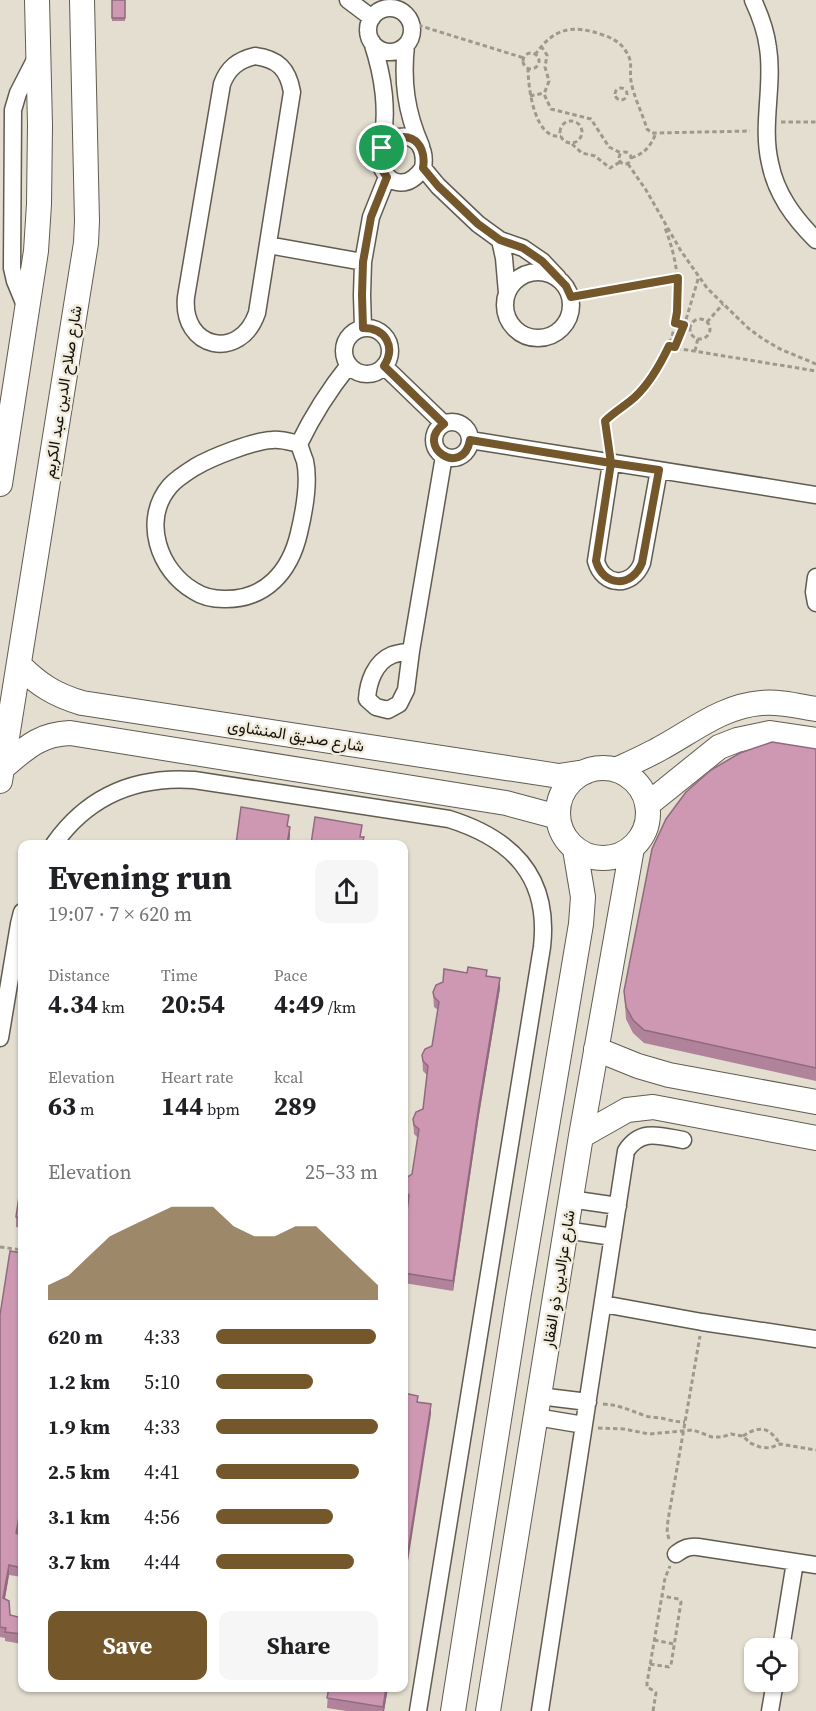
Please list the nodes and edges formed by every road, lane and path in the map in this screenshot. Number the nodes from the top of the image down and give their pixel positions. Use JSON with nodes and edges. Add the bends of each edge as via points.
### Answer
{"nodes":[{"id":1,"x":37,"y":0,"type":"edge"},
{"id":2,"x":82,"y":0,"type":"edge"},
{"id":3,"x":348,"y":0,"type":"edge"},
{"id":4,"x":753,"y":0,"type":"edge"},
{"id":5,"x":408,"y":12,"type":"edge"},
{"id":6,"x":372,"y":18,"type":"junction"},
{"id":7,"x":372,"y":42,"type":"junction"},
{"id":8,"x":406,"y":45,"type":"junction"},
{"id":9,"x":542,"y":46,"type":"junction"},
{"id":10,"x":38,"y":55,"type":"junction"},
{"id":11,"x":535,"y":55,"type":"junction"},
{"id":12,"x":524,"y":58,"type":"junction"},
{"id":13,"x":528,"y":68,"type":"junction"},
{"id":14,"x":635,"y":92,"type":"junction"},
{"id":15,"x":544,"y":93,"type":"junction"},
{"id":16,"x":530,"y":96,"type":"junction"},
{"id":17,"x":627,"y":96,"type":"junction"},
{"id":18,"x":816,"y":122,"type":"edge"},
{"id":19,"x":767,"y":126,"type":"junction"},
{"id":20,"x":656,"y":134,"type":"junction"},
{"id":21,"x":561,"y":136,"type":"junction"},
{"id":22,"x":13,"y":140,"type":"junction"},
{"id":23,"x":572,"y":144,"type":"junction"},
{"id":24,"x":382,"y":148,"type":"junction"},
{"id":25,"x":422,"y":149,"type":"junction"},
{"id":26,"x":621,"y":153,"type":"junction"},
{"id":27,"x":631,"y":158,"type":"junction"},
{"id":28,"x":0,"y":159,"type":"edge"},
{"id":29,"x":620,"y":162,"type":"junction"},
{"id":30,"x":627,"y":164,"type":"junction"},
{"id":31,"x":423,"y":168,"type":"junction"},
{"id":32,"x":387,"y":177,"type":"junction"},
{"id":33,"x":6,"y":193,"type":"edge"},
{"id":34,"x":662,"y":218,"type":"junction"},
{"id":35,"x":500,"y":240,"type":"junction"},
{"id":36,"x":816,"y":240,"type":"edge"},
{"id":37,"x":268,"y":244,"type":"junction"},
{"id":38,"x":363,"y":262,"type":"junction"},
{"id":39,"x":699,"y":276,"type":"junction"},
{"id":40,"x":558,"y":278,"type":"junction"},
{"id":41,"x":678,"y":278,"type":"junction"},
{"id":42,"x":507,"y":293,"type":"junction"},
{"id":43,"x":571,"y":297,"type":"junction"},
{"id":44,"x":723,"y":304,"type":"junction"},
{"id":45,"x":27,"y":311,"type":"junction"},
{"id":46,"x":707,"y":322,"type":"junction"},
{"id":47,"x":675,"y":323,"type":"junction"},
{"id":48,"x":684,"y":325,"type":"junction"},
{"id":49,"x":690,"y":326,"type":"junction"},
{"id":50,"x":363,"y":328,"type":"junction"},
{"id":51,"x":698,"y":338,"type":"junction"},
{"id":52,"x":669,"y":346,"type":"junction"},
{"id":53,"x":675,"y":347,"type":"junction"},
{"id":54,"x":695,"y":351,"type":"junction"},
{"id":55,"x":802,"y":359,"type":"junction"},
{"id":56,"x":815,"y":364,"type":"edge"},
{"id":57,"x":349,"y":365,"type":"junction"},
{"id":58,"x":384,"y":366,"type":"junction"},
{"id":59,"x":801,"y":368,"type":"junction"},
{"id":60,"x":815,"y":371,"type":"edge"},
{"id":61,"x":444,"y":424,"type":"junction"},
{"id":62,"x":470,"y":440,"type":"junction"},
{"id":63,"x":299,"y":444,"type":"junction"},
{"id":64,"x":444,"y":456,"type":"junction"},
{"id":65,"x":611,"y":463,"type":"junction"},
{"id":66,"x":659,"y":470,"type":"junction"},
{"id":67,"x":0,"y":484,"type":"edge"},
{"id":68,"x":816,"y":495,"type":"edge"},
{"id":69,"x":816,"y":577,"type":"edge"},
{"id":70,"x":816,"y":603,"type":"edge"},
{"id":71,"x":411,"y":651,"type":"dead end"},
{"id":72,"x":19,"y":665,"type":"junction"},
{"id":73,"x":61,"y":695,"type":"junction"},
{"id":74,"x":816,"y":709,"type":"edge"},
{"id":75,"x":61,"y":734,"type":"junction"},
{"id":76,"x":816,"y":740,"type":"edge"},
{"id":77,"x":616,"y":770,"type":"junction"},
{"id":78,"x":306,"y":772,"type":"junction"},
{"id":79,"x":585,"y":772,"type":"junction"},
{"id":80,"x":1,"y":774,"type":"edge"},
{"id":81,"x":301,"y":797,"type":"junction"},
{"id":82,"x":647,"y":805,"type":"junction"},
{"id":83,"x":558,"y":817,"type":"junction"},
{"id":84,"x":57,"y":840,"type":"edge"},
{"id":85,"x":632,"y":848,"type":"junction"},
{"id":86,"x":575,"y":849,"type":"junction"},
{"id":87,"x":18,"y":930,"type":"edge"},
{"id":88,"x":576,"y":957,"type":"junction"},
{"id":89,"x":612,"y":962,"type":"junction"},
{"id":90,"x":0,"y":1038,"type":"edge"},
{"id":91,"x":596,"y":1049,"type":"junction"},
{"id":92,"x":816,"y":1102,"type":"edge"},
{"id":93,"x":581,"y":1136,"type":"junction"},
{"id":94,"x":816,"y":1138,"type":"edge"},
{"id":95,"x":683,"y":1140,"type":"dead end"},
{"id":96,"x":570,"y":1199,"type":"junction"},
{"id":97,"x":618,"y":1206,"type":"junction"},
{"id":98,"x":566,"y":1230,"type":"junction"},
{"id":99,"x":613,"y":1237,"type":"junction"},
{"id":100,"x":0,"y":1247,"type":"edge"},
{"id":101,"x":18,"y":1249,"type":"edge"},
{"id":102,"x":518,"y":1299,"type":"junction"},
{"id":103,"x":603,"y":1304,"type":"junction"},
{"id":104,"x":554,"y":1305,"type":"junction"},
{"id":105,"x":702,"y":1322,"type":"junction"},
{"id":106,"x":816,"y":1339,"type":"edge"},
{"id":107,"x":595,"y":1403,"type":"junction"},
{"id":108,"x":538,"y":1406,"type":"junction"},
{"id":109,"x":685,"y":1422,"type":"junction"},
{"id":110,"x":588,"y":1425,"type":"junction"},
{"id":111,"x":683,"y":1431,"type":"junction"},
{"id":112,"x":743,"y":1436,"type":"junction"},
{"id":113,"x":780,"y":1444,"type":"junction"},
{"id":114,"x":816,"y":1450,"type":"edge"},
{"id":115,"x":676,"y":1554,"type":"junction"},
{"id":116,"x":795,"y":1562,"type":"junction"},
{"id":117,"x":816,"y":1565,"type":"edge"},
{"id":118,"x":662,"y":1596,"type":"junction"},
{"id":119,"x":469,"y":1610,"type":"junction"},
{"id":120,"x":504,"y":1617,"type":"junction"},
{"id":121,"x":783,"y":1638,"type":"edge"},
{"id":122,"x":654,"y":1640,"type":"junction"},
{"id":123,"x":674,"y":1644,"type":"junction"},
{"id":124,"x":650,"y":1664,"type":"junction"},
{"id":125,"x":459,"y":1677,"type":"junction"},
{"id":126,"x":493,"y":1684,"type":"junction"},
{"id":127,"x":773,"y":1692,"type":"edge"},
{"id":128,"x":418,"y":1711,"type":"edge"},
{"id":129,"x":453,"y":1711,"type":"edge"},
{"id":130,"x":489,"y":1711,"type":"edge"},
{"id":131,"x":540,"y":1711,"type":"edge"},
{"id":132,"x":653,"y":1711,"type":"edge"},
{"id":133,"x":770,"y":1711,"type":"edge"}],
"edges":[{"from":1,"to":10,"type":"street"},
{"from":2,"to":72,"type":"street","name":"شارع صلاح الدين عبد الكريم","via":[[86,243]]},
{"from":3,"to":6,"type":"street"},
{"from":4,"to":19,"type":"street","via":[[769,49]]},
{"from":5,"to":6,"type":"street","via":[[386,8]]},
{"from":5,"to":8,"type":"street","via":[[412,31]]},
{"from":5,"to":12,"type":"path"},
{"from":6,"to":7,"type":"street","via":[[368,26]]},
{"from":7,"to":8,"type":"street","via":[[388,52]]},
{"from":7,"to":24,"type":"street","via":[[385,94]]},
{"from":8,"to":25,"type":"street","via":[[407,109]]},
{"from":9,"to":11,"type":"path"},
{"from":9,"to":14,"type":"path","via":[[551,36],[575,29],[612,38],[629,58]]},
{"from":9,"to":15,"type":"path","via":[[547,55],[549,81]]},
{"from":10,"to":22,"type":"street","via":[[15,101]]},
{"from":10,"to":45,"type":"street","via":[[39,204]]},
{"from":11,"to":12,"type":"path"},
{"from":11,"to":13,"type":"path","via":[[538,63],[533,69]]},
{"from":12,"to":13,"type":"path"},
{"from":13,"to":16,"type":"path"},
{"from":14,"to":17,"type":"path"},
{"from":14,"to":20,"type":"path","via":[[648,129]]},
{"from":15,"to":16,"type":"path"},
{"from":15,"to":26,"type":"path","via":[[554,111],[591,119],[609,147]]},
{"from":16,"to":21,"type":"path","via":[[546,130],[555,137]]},
{"from":17,"to":17,"type":"path","via":[[623,88],[615,94],[622,100]]},
{"from":18,"to":19,"type":"path"},
{"from":19,"to":20,"type":"path"},
{"from":19,"to":36,"type":"street","via":[[769,162],[780,194],[798,222]]},
{"from":20,"to":27,"type":"path","via":[[644,152]]},
{"from":21,"to":23,"type":"path"},
{"from":21,"to":23,"type":"path","via":[[562,126],[576,122],[582,134]]},
{"from":22,"to":28,"type":"street"},
{"from":22,"to":33,"type":"street"},
{"from":23,"to":29,"type":"path","via":[[609,168]]},
{"from":24,"to":25,"type":"street","via":[[389,140],[408,137]]},
{"from":24,"to":32,"type":"street","via":[[379,158]]},
{"from":25,"to":31,"type":"street"},
{"from":26,"to":27,"type":"path","via":[[627,152]]},
{"from":26,"to":29,"type":"path"},
{"from":27,"to":30,"type":"path"},
{"from":29,"to":30,"type":"path"},
{"from":30,"to":34,"type":"path"},
{"from":31,"to":32,"type":"street","via":[[408,182]]},
{"from":31,"to":35,"type":"street","via":[[457,206]]},
{"from":32,"to":38,"type":"street","via":[[371,217]]},
{"from":33,"to":45,"type":"street","via":[[12,268]]},
{"from":34,"to":39,"type":"path"},
{"from":34,"to":41,"type":"path"},
{"from":35,"to":40,"type":"street","via":[[523,248]]},
{"from":35,"to":42,"type":"street"},
{"from":37,"to":37,"type":"street","via":[[292,92],[285,70],[255,56],[234,65],[222,84],[185,309],[193,331],[213,343],[225,344],[246,334],[257,314]]},
{"from":37,"to":38,"type":"street"},
{"from":38,"to":50,"type":"street"},
{"from":39,"to":44,"type":"path"},
{"from":39,"to":48,"type":"path"},
{"from":40,"to":42,"type":"street","via":[[544,272],[529,273],[515,280]]},
{"from":40,"to":43,"type":"street"},
{"from":41,"to":43,"type":"path"},
{"from":41,"to":47,"type":"path"},
{"from":42,"to":43,"type":"street","via":[[505,309],[510,323],[522,334],[536,339],[552,336],[564,326],[571,312]]},
{"from":44,"to":46,"type":"path"},
{"from":44,"to":55,"type":"path","via":[[747,328]]},
{"from":45,"to":67,"type":"street"},
{"from":46,"to":49,"type":"path","via":[[700,319]]},
{"from":46,"to":51,"type":"path","via":[[707,335]]},
{"from":47,"to":48,"type":"path"},
{"from":47,"to":52,"type":"path"},
{"from":48,"to":49,"type":"path"},
{"from":48,"to":53,"type":"path"},
{"from":49,"to":51,"type":"path"},
{"from":50,"to":57,"type":"street","via":[[349,335],[345,342]]},
{"from":50,"to":58,"type":"street","via":[[385,336],[390,351]]},
{"from":51,"to":54,"type":"path"},
{"from":52,"to":53,"type":"path"},
{"from":52,"to":65,"type":"path","via":[[637,395],[605,421]]},
{"from":53,"to":54,"type":"path"},
{"from":54,"to":59,"type":"path"},
{"from":55,"to":56,"type":"path"},
{"from":55,"to":59,"type":"path"},
{"from":56,"to":60,"type":"path"},
{"from":57,"to":58,"type":"street","via":[[355,371],[370,374]]},
{"from":57,"to":63,"type":"street","via":[[318,407]]},
{"from":58,"to":61,"type":"street"},
{"from":59,"to":60,"type":"path"},
{"from":61,"to":62,"type":"street","via":[[461,425]]},
{"from":61,"to":64,"type":"street","via":[[436,432],[434,443]]},
{"from":62,"to":64,"type":"street","via":[[461,456]]},
{"from":62,"to":65,"type":"street"},
{"from":63,"to":63,"type":"street","via":[[270,440],[235,450],[196,467],[170,485],[159,502],[155,522],[157,543],[178,580],[195,592],[216,599],[258,593],[275,580],[288,564],[301,524],[307,481]]},
{"from":64,"to":71,"type":"street"},
{"from":65,"to":66,"type":"street"},
{"from":65,"to":66,"type":"street","via":[[596,561],[603,575],[618,581],[633,577],[642,563]]},
{"from":66,"to":68,"type":"street"},
{"from":69,"to":70,"type":"street"},
{"from":72,"to":73,"type":"street","name":"شارع صديق المنشاوى","via":[[42,686]]},
{"from":72,"to":80,"type":"street","name":"شارع صلاح الدين عبد الكريم"},
{"from":73,"to":75,"type":"street"},
{"from":73,"to":79,"type":"street","name":"شارع صديق المنشاوى","via":[[82,703],[559,776]]},
{"from":74,"to":77,"type":"street","via":[[762,703],[726,710]]},
{"from":75,"to":78,"type":"street","name":"شارع صديق المنشاوى"},
{"from":75,"to":80,"type":"street","name":"شارع صديق المنشاوى","via":[[36,741]]},
{"from":76,"to":82,"type":"street","via":[[770,733],[737,740],[719,747]]},
{"from":77,"to":79,"type":"street","via":[[600,768]]},
{"from":77,"to":82,"type":"street","via":[[636,784]]},
{"from":78,"to":81,"type":"street"},
{"from":78,"to":83,"type":"street","name":"شارع صديق المنشاوى","via":[[506,803]]},
{"from":79,"to":83,"type":"street","via":[[570,783],[561,799]]},
{"from":81,"to":84,"type":"street","via":[[194,780],[142,783],[93,804]]},
{"from":81,"to":128,"type":"street","via":[[449,819],[482,831],[508,849],[527,870],[543,915],[540,959]]},
{"from":82,"to":85,"type":"street","via":[[645,829]]},
{"from":83,"to":86,"type":"street"},
{"from":85,"to":86,"type":"street","via":[[604,858]]},
{"from":85,"to":89,"type":"street","name":"شارع عزالدين ذو الفقار"},
{"from":86,"to":88,"type":"street","via":[[584,897]]},
{"from":87,"to":90,"type":"street"},
{"from":88,"to":89,"type":"street"},
{"from":88,"to":102,"type":"street"},
{"from":89,"to":91,"type":"street","name":"شارع عزالدين ذو الفقار"},
{"from":91,"to":92,"type":"street","via":[[669,1075]]},
{"from":91,"to":93,"type":"street","name":"شارع عزالدين ذو الفقار"},
{"from":93,"to":94,"type":"street","via":[[627,1110],[653,1107]]},
{"from":93,"to":96,"type":"street","name":"شارع عزالدين ذو الفقار"},
{"from":95,"to":97,"type":"street","via":[[650,1135],[632,1143],[626,1151]]},
{"from":96,"to":97,"type":"street"},
{"from":96,"to":98,"type":"street","name":"شارع عزالدين ذو الفقار"},
{"from":97,"to":99,"type":"street"},
{"from":98,"to":99,"type":"street"},
{"from":98,"to":104,"type":"street","name":"شارع عزالدين ذو الفقار"},
{"from":99,"to":103,"type":"street"},
{"from":100,"to":101,"type":"path"},
{"from":102,"to":104,"type":"street"},
{"from":102,"to":119,"type":"street"},
{"from":103,"to":105,"type":"street"},
{"from":103,"to":107,"type":"street"},
{"from":104,"to":108,"type":"street","name":"شارع عزالدين ذو الفقار"},
{"from":105,"to":106,"type":"street"},
{"from":105,"to":109,"type":"path"},
{"from":107,"to":108,"type":"street"},
{"from":107,"to":109,"type":"path"},
{"from":107,"to":110,"type":"street"},
{"from":108,"to":110,"type":"street"},
{"from":108,"to":120,"type":"street","name":"شارع عزالدين ذو الفقار"},
{"from":109,"to":111,"type":"path"},
{"from":110,"to":111,"type":"path","via":[[649,1434]]},
{"from":110,"to":131,"type":"street"},
{"from":111,"to":112,"type":"path","via":[[693,1430],[712,1437]]},
{"from":111,"to":115,"type":"path","via":[[667,1532]]},
{"from":112,"to":113,"type":"path","via":[[760,1448]]},
{"from":112,"to":113,"type":"path","via":[[764,1429],[774,1434]]},
{"from":113,"to":114,"type":"path"},
{"from":115,"to":116,"type":"street","via":[[690,1546]]},
{"from":115,"to":118,"type":"path"},
{"from":116,"to":117,"type":"street"},
{"from":116,"to":121,"type":"street"},
{"from":118,"to":122,"type":"path"},
{"from":118,"to":123,"type":"path","via":[[681,1601]]},
{"from":119,"to":120,"type":"street"},
{"from":119,"to":125,"type":"street"},
{"from":120,"to":126,"type":"street","name":"شارع عزالدين ذو الفقار"},
{"from":122,"to":123,"type":"path"},
{"from":122,"to":124,"type":"path"},
{"from":123,"to":124,"type":"path","via":[[670,1666]]},
{"from":124,"to":132,"type":"path","via":[[646,1683],[656,1694]]},
{"from":125,"to":126,"type":"street"},
{"from":125,"to":129,"type":"street"},
{"from":126,"to":130,"type":"street","name":"شارع عزالدين ذو الفقار"},
{"from":127,"to":133,"type":"street"}]}
